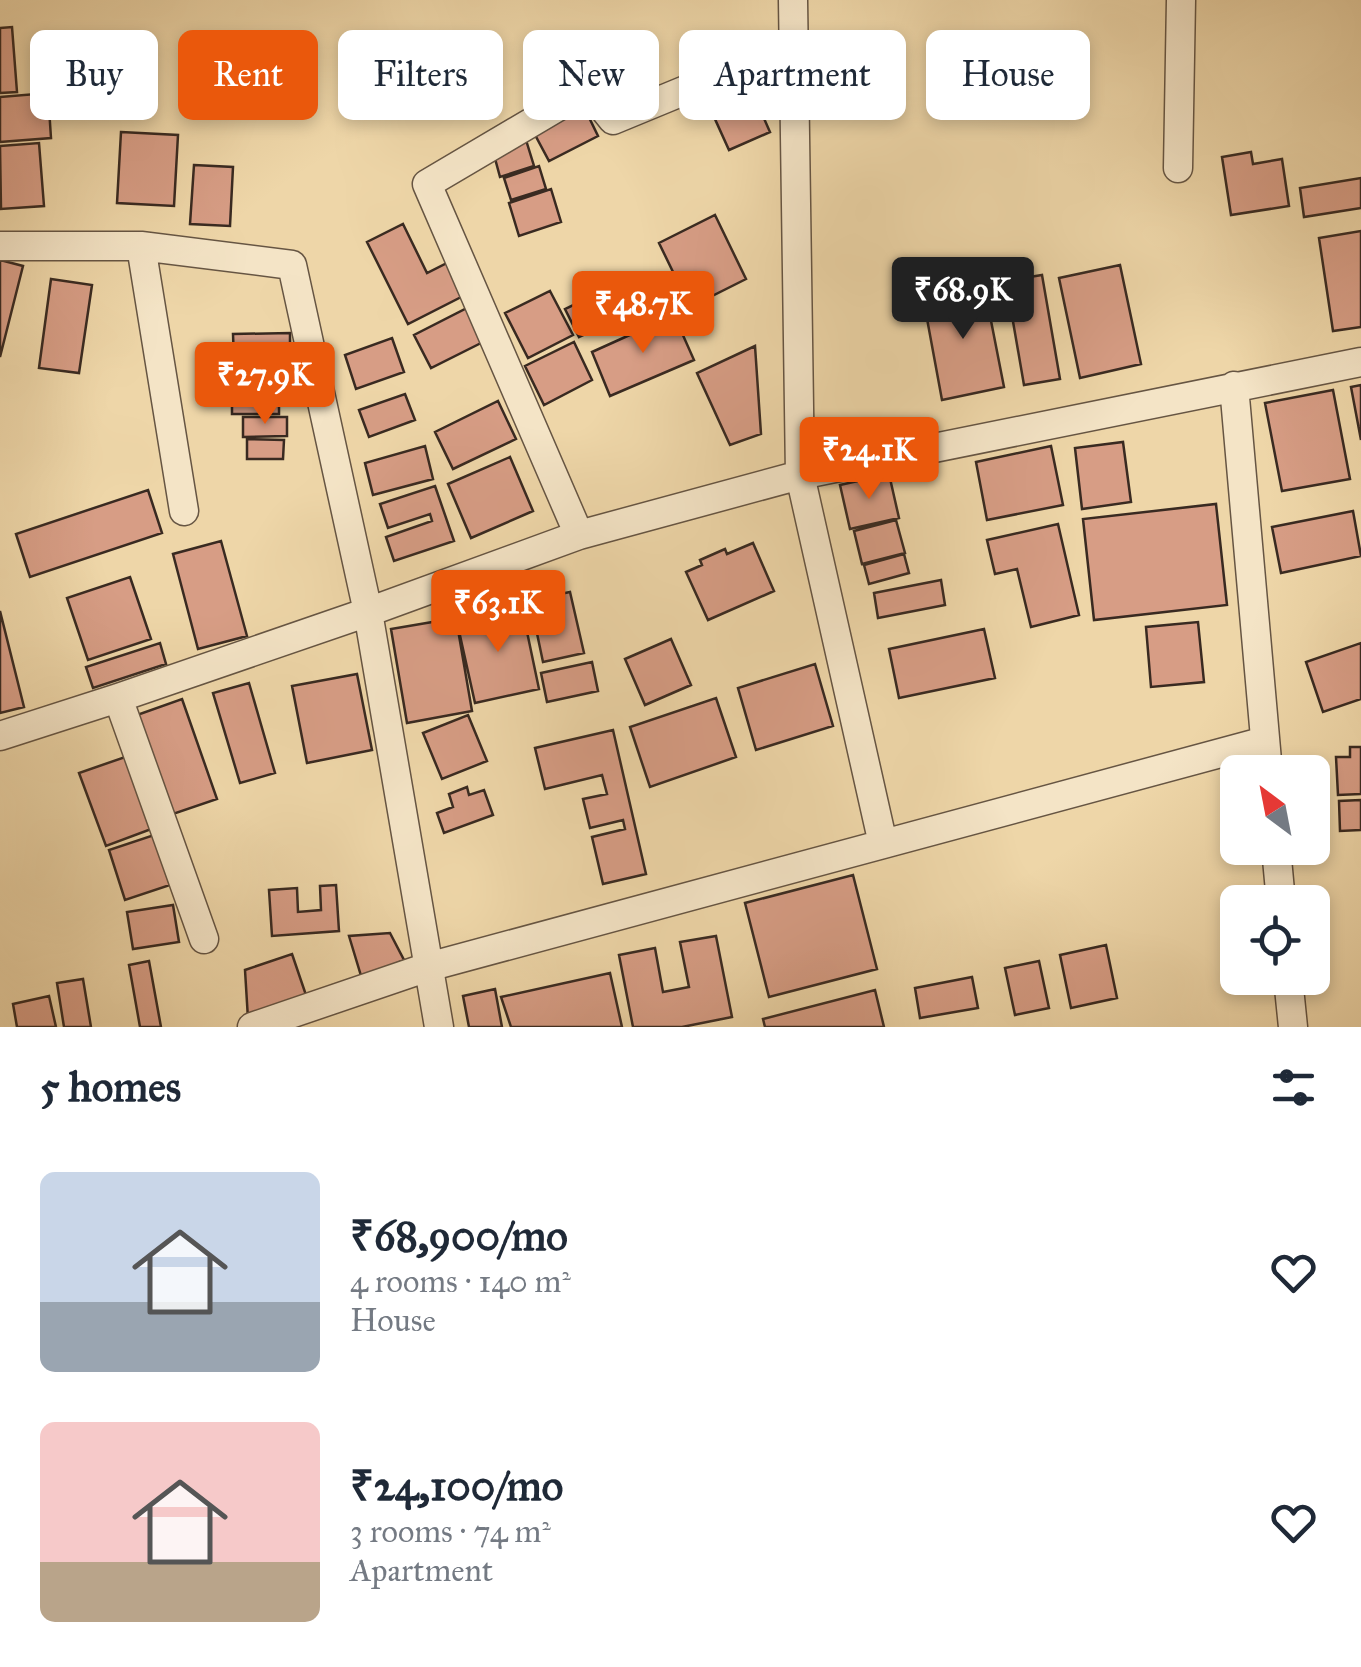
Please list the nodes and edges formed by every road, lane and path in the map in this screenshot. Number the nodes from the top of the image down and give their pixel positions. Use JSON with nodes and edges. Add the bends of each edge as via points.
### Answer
{"nodes":[{"id":1,"x":793,"y":0,"type":"edge"},
{"id":2,"x":1182,"y":0,"type":"edge"},
{"id":3,"x":679,"y":93,"type":"edge"},
{"id":4,"x":1178,"y":168,"type":"dead end"},
{"id":5,"x":0,"y":246,"type":"edge"},
{"id":6,"x":141,"y":246,"type":"junction"},
{"id":7,"x":1361,"y":362,"type":"edge"},
{"id":8,"x":1234,"y":386,"type":"junction"},
{"id":9,"x":800,"y":475,"type":"junction"},
{"id":10,"x":184,"y":511,"type":"dead end"},
{"id":11,"x":579,"y":535,"type":"junction"},
{"id":12,"x":368,"y":612,"type":"junction"},
{"id":13,"x":118,"y":698,"type":"junction"},
{"id":14,"x":0,"y":736,"type":"edge"},
{"id":15,"x":1265,"y":741,"type":"junction"},
{"id":16,"x":1266,"y":755,"type":"edge"},
{"id":17,"x":883,"y":844,"type":"junction"},
{"id":18,"x":204,"y":939,"type":"dead end"},
{"id":19,"x":428,"y":967,"type":"junction"},
{"id":20,"x":1290,"y":995,"type":"edge"},
{"id":21,"x":252,"y":1027,"type":"edge"},
{"id":22,"x":439,"y":1027,"type":"edge"},
{"id":23,"x":1293,"y":1027,"type":"edge"}],
"edges":[{"from":1,"to":9,"type":"street"},
{"from":2,"to":4,"type":"street"},
{"from":3,"to":11,"type":"street","via":[[613,120],[588,89],[426,184]]},
{"from":5,"to":6,"type":"street"},
{"from":6,"to":10,"type":"street"},
{"from":6,"to":12,"type":"street","via":[[292,265]]},
{"from":7,"to":8,"type":"street"},
{"from":8,"to":9,"type":"street"},
{"from":8,"to":15,"type":"street"},
{"from":9,"to":11,"type":"street"},
{"from":9,"to":17,"type":"street"},
{"from":11,"to":12,"type":"street"},
{"from":12,"to":13,"type":"street"},
{"from":12,"to":19,"type":"street"},
{"from":13,"to":14,"type":"street"},
{"from":13,"to":18,"type":"street"},
{"from":15,"to":16,"type":"street"},
{"from":15,"to":17,"type":"street"},
{"from":17,"to":19,"type":"street"},
{"from":19,"to":21,"type":"street"},
{"from":19,"to":22,"type":"street"},
{"from":20,"to":23,"type":"street"}]}
